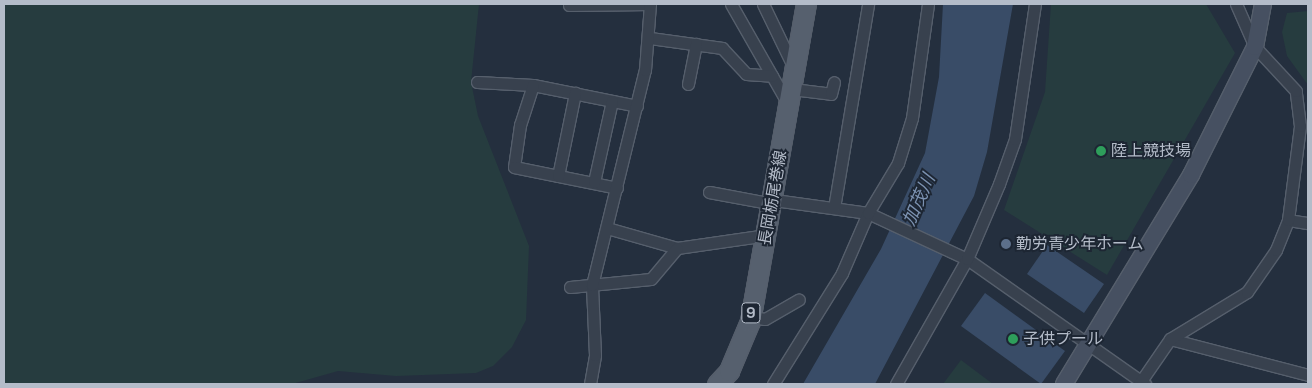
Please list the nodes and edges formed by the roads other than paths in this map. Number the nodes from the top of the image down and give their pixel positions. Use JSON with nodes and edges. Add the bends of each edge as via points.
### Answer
{"nodes":[{"id":1,"x":590,"y":4,"type":"edge"},
{"id":2,"x":650,"y":4,"type":"edge"},
{"id":3,"x":731,"y":4,"type":"edge"},
{"id":4,"x":763,"y":4,"type":"edge"},
{"id":5,"x":806,"y":4,"type":"edge"},
{"id":6,"x":868,"y":4,"type":"edge"},
{"id":7,"x":928,"y":4,"type":"edge"},
{"id":8,"x":1035,"y":4,"type":"edge"},
{"id":9,"x":1236,"y":4,"type":"edge"},
{"id":10,"x":1263,"y":4,"type":"edge"},
{"id":11,"x":568,"y":5,"type":"edge"},
{"id":12,"x":650,"y":38,"type":"junction"},
{"id":13,"x":696,"y":44,"type":"junction"},
{"id":14,"x":1255,"y":47,"type":"junction"},
{"id":15,"x":772,"y":76,"type":"junction"},
{"id":16,"x":477,"y":82,"type":"dead end"},
{"id":17,"x":834,"y":82,"type":"dead end"},
{"id":18,"x":688,"y":84,"type":"dead end"},
{"id":19,"x":533,"y":85,"type":"junction"},
{"id":20,"x":792,"y":88,"type":"junction"},
{"id":21,"x":575,"y":93,"type":"junction"},
{"id":22,"x":612,"y":101,"type":"junction"},
{"id":23,"x":637,"y":106,"type":"junction"},
{"id":24,"x":558,"y":176,"type":"junction"},
{"id":25,"x":594,"y":182,"type":"junction"},
{"id":26,"x":616,"y":188,"type":"junction"},
{"id":27,"x":709,"y":192,"type":"dead end"},
{"id":28,"x":773,"y":202,"type":"junction"},
{"id":29,"x":834,"y":208,"type":"junction"},
{"id":30,"x":868,"y":213,"type":"junction"},
{"id":31,"x":1288,"y":220,"type":"junction"},
{"id":32,"x":1308,"y":223,"type":"edge"},
{"id":33,"x":607,"y":228,"type":"junction"},
{"id":34,"x":767,"y":235,"type":"junction"},
{"id":35,"x":677,"y":248,"type":"junction"},
{"id":36,"x":967,"y":258,"type":"junction"},
{"id":37,"x":592,"y":285,"type":"junction"},
{"id":38,"x":570,"y":287,"type":"dead end"},
{"id":39,"x":799,"y":299,"type":"dead end"},
{"id":40,"x":750,"y":317,"type":"junction"},
{"id":41,"x":1170,"y":339,"type":"junction"},
{"id":42,"x":1088,"y":345,"type":"junction"},
{"id":43,"x":1308,"y":375,"type":"edge"},
{"id":44,"x":1142,"y":383,"type":"edge"},
{"id":45,"x":590,"y":384,"type":"edge"},
{"id":46,"x":717,"y":384,"type":"edge"},
{"id":47,"x":773,"y":384,"type":"edge"},
{"id":48,"x":896,"y":384,"type":"edge"},
{"id":49,"x":1064,"y":384,"type":"edge"}],
"edges":[{"from":1,"to":2,"type":"street"},
{"from":1,"to":11,"type":"street"},
{"from":2,"to":12,"type":"street"},
{"from":3,"to":15,"type":"street"},
{"from":4,"to":20,"type":"street"},
{"from":5,"to":20,"type":"main road","name":"長岡栃尾巻線","number":"9"},
{"from":6,"to":29,"type":"street"},
{"from":7,"to":30,"type":"street","via":[[912,118],[898,163]]},
{"from":8,"to":36,"type":"street","via":[[1015,140]]},
{"from":9,"to":14,"type":"street"},
{"from":10,"to":14,"type":"street"},
{"from":12,"to":13,"type":"street"},
{"from":12,"to":23,"type":"street"},
{"from":13,"to":15,"type":"street","via":[[722,48],[746,74]]},
{"from":13,"to":18,"type":"street"},
{"from":14,"to":31,"type":"street","via":[[1288,79],[1300,105]]},
{"from":14,"to":42,"type":"street","via":[[1191,175]]},
{"from":15,"to":20,"type":"street"},
{"from":16,"to":19,"type":"street"},
{"from":17,"to":20,"type":"street","via":[[832,94]]},
{"from":19,"to":21,"type":"street"},
{"from":19,"to":24,"type":"street","via":[[520,125],[514,167]]},
{"from":20,"to":28,"type":"main road","name":"長岡栃尾巻線","number":"9"},
{"from":21,"to":22,"type":"street"},
{"from":21,"to":24,"type":"street"},
{"from":22,"to":23,"type":"street"},
{"from":22,"to":25,"type":"street"},
{"from":23,"to":26,"type":"street"},
{"from":24,"to":25,"type":"street"},
{"from":25,"to":26,"type":"street"},
{"from":26,"to":33,"type":"street"},
{"from":27,"to":28,"type":"street"},
{"from":28,"to":29,"type":"street"},
{"from":28,"to":34,"type":"main road","name":"長岡栃尾巻線","number":"9"},
{"from":29,"to":30,"type":"street"},
{"from":30,"to":36,"type":"street"},
{"from":30,"to":47,"type":"street","via":[[842,273]]},
{"from":31,"to":32,"type":"street"},
{"from":31,"to":41,"type":"street","via":[[1276,250],[1247,292]]},
{"from":33,"to":35,"type":"street"},
{"from":33,"to":37,"type":"street"},
{"from":34,"to":35,"type":"street"},
{"from":34,"to":40,"type":"main road","name":"長岡栃尾巻線","number":"9"},
{"from":35,"to":37,"type":"street","via":[[651,279]]},
{"from":36,"to":42,"type":"street"},
{"from":36,"to":48,"type":"street"},
{"from":37,"to":38,"type":"street"},
{"from":37,"to":45,"type":"street","via":[[595,355]]},
{"from":39,"to":40,"type":"street","via":[[765,319]]},
{"from":40,"to":46,"type":"main road","name":"長岡栃尾巻線","number":"9","via":[[728,370]]},
{"from":41,"to":43,"type":"street"},
{"from":41,"to":44,"type":"street"},
{"from":42,"to":44,"type":"street"},
{"from":42,"to":49,"type":"street"}]}
